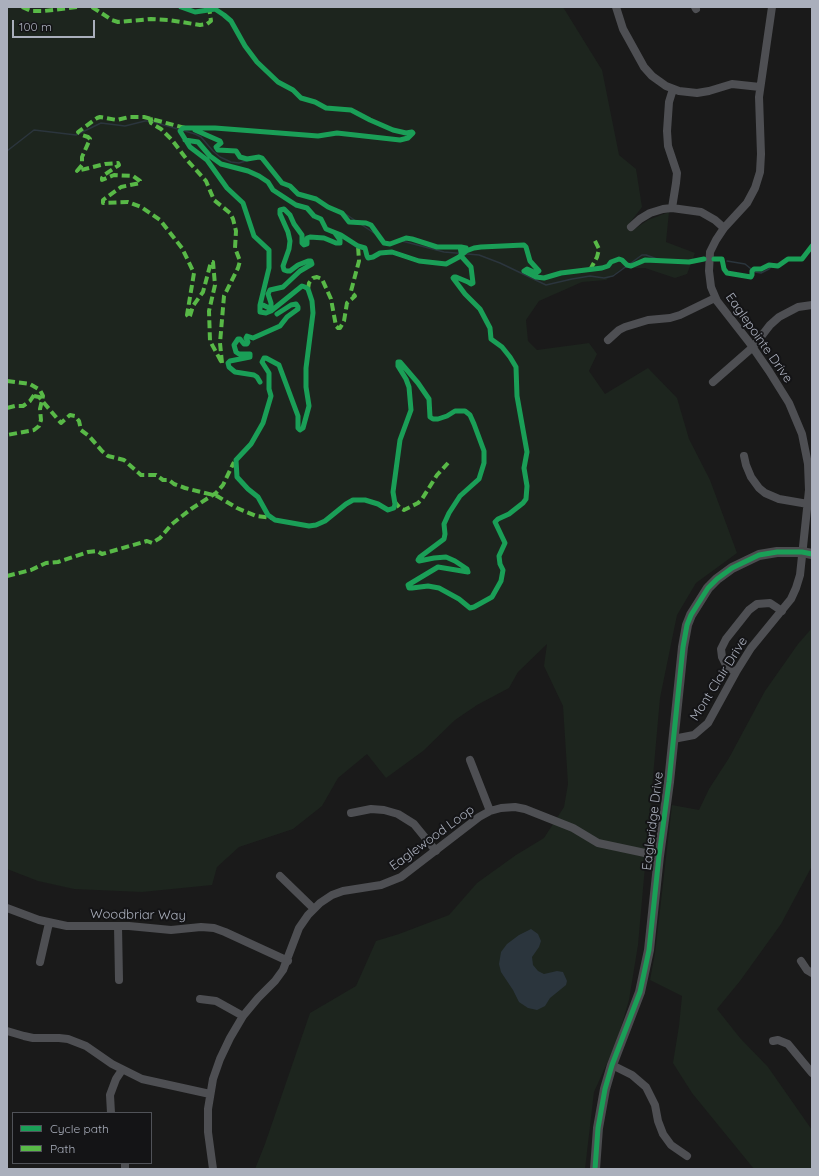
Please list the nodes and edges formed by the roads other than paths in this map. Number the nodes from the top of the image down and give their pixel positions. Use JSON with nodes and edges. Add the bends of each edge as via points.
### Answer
{"nodes":[{"id":1,"x":616,"y":7,"type":"edge"},
{"id":2,"x":772,"y":7,"type":"edge"},
{"id":3,"x":760,"y":87,"type":"junction"},
{"id":4,"x":673,"y":89,"type":"junction"},
{"id":5,"x":672,"y":208,"type":"junction"},
{"id":6,"x":631,"y":227,"type":"dead end"},
{"id":7,"x":724,"y":228,"type":"junction"},
{"id":8,"x":715,"y":298,"type":"junction"},
{"id":9,"x":812,"y":305,"type":"edge"},
{"id":10,"x":608,"y":340,"type":"dead end"},
{"id":11,"x":753,"y":347,"type":"junction"},
{"id":12,"x":714,"y":382,"type":"dead end"},
{"id":13,"x":744,"y":456,"type":"dead end"},
{"id":14,"x":808,"y":504,"type":"junction"},
{"id":15,"x":807,"y":553,"type":"edge"},
{"id":16,"x":782,"y":611,"type":"junction"},
{"id":17,"x":736,"y":672,"type":"junction"},
{"id":18,"x":673,"y":739,"type":"junction"},
{"id":19,"x":470,"y":760,"type":"dead end"},
{"id":20,"x":490,"y":811,"type":"junction"},
{"id":21,"x":351,"y":813,"type":"dead end"},
{"id":22,"x":436,"y":851,"type":"junction"},
{"id":23,"x":659,"y":856,"type":"junction"},
{"id":24,"x":280,"y":876,"type":"dead end"},
{"id":25,"x":7,"y":908,"type":"edge"},
{"id":26,"x":314,"y":909,"type":"junction"},
{"id":27,"x":49,"y":922,"type":"junction"},
{"id":28,"x":118,"y":926,"type":"junction"},
{"id":29,"x":288,"y":961,"type":"junction"},
{"id":30,"x":801,"y":961,"type":"dead end"},
{"id":31,"x":40,"y":962,"type":"dead end"},
{"id":32,"x":812,"y":973,"type":"edge"},
{"id":33,"x":119,"y":980,"type":"dead end"},
{"id":34,"x":200,"y":999,"type":"dead end"},
{"id":35,"x":243,"y":1016,"type":"junction"},
{"id":36,"x":7,"y":1031,"type":"edge"},
{"id":37,"x":773,"y":1041,"type":"dead end"},
{"id":38,"x":612,"y":1065,"type":"junction"},
{"id":39,"x":122,"y":1070,"type":"junction"},
{"id":40,"x":812,"y":1073,"type":"edge"},
{"id":41,"x":210,"y":1094,"type":"junction"},
{"id":42,"x":111,"y":1112,"type":"edge"},
{"id":43,"x":687,"y":1156,"type":"dead end"},
{"id":44,"x":213,"y":1169,"type":"edge"},
{"id":45,"x":595,"y":1169,"type":"edge"}],
"edges":[{"from":1,"to":4,"type":"street","via":[[623,29],[644,67],[657,80]]},
{"from":2,"to":3,"type":"street","name":"Eaglepointe Drive"},
{"from":3,"to":4,"type":"street","via":[[732,84],[697,93]]},
{"from":3,"to":7,"type":"street","name":"Eaglepointe Drive","via":[[760,172],[747,203]]},
{"from":4,"to":5,"type":"street","via":[[669,102],[667,131],[668,146],[677,173]]},
{"from":5,"to":6,"type":"street","via":[[650,213]]},
{"from":5,"to":7,"type":"street","via":[[701,212]]},
{"from":7,"to":8,"type":"street","name":"Eaglepointe Drive","via":[[713,246],[708,265]]},
{"from":8,"to":10,"type":"street","via":[[680,315],[630,325],[619,330]]},
{"from":8,"to":11,"type":"street","name":"Eaglepointe Drive"},
{"from":9,"to":11,"type":"street","via":[[798,307],[779,317]]},
{"from":11,"to":12,"type":"street"},
{"from":11,"to":14,"type":"street","name":"Eaglepointe Drive","via":[[779,387],[798,424],[808,464]]},
{"from":13,"to":14,"type":"street","via":[[751,477],[765,493],[779,499]]},
{"from":14,"to":15,"type":"street","name":"Eaglepointe Drive"},
{"from":15,"to":16,"type":"street","name":"Mont Clair Drive","via":[[796,588]]},
{"from":15,"to":18,"type":"main road","name":"Eagleridge Drive","via":[[778,552],[759,555],[732,568],[708,588],[691,615],[685,634]]},
{"from":16,"to":17,"type":"street","name":"Mont Clair Drive","via":[[751,648]]},
{"from":16,"to":17,"type":"street","via":[[770,603],[757,604],[749,610],[726,639],[721,649],[722,658],[727,667]]},
{"from":17,"to":18,"type":"street","name":"Mont Clair Drive","via":[[705,727],[692,736]]},
{"from":18,"to":23,"type":"main road","name":"Eagleridge Drive"},
{"from":19,"to":20,"type":"street"},
{"from":20,"to":22,"type":"street","name":"Eaglewood Loop"},
{"from":20,"to":23,"type":"street","name":"Eaglewood Loop","via":[[509,807],[525,809],[573,828],[598,843]]},
{"from":21,"to":22,"type":"street","via":[[371,809],[398,814],[414,824]]},
{"from":22,"to":26,"type":"street","name":"Eaglewood Loop","via":[[395,880],[343,891]]},
{"from":23,"to":38,"type":"main road","name":"Eagleridge Drive","via":[[646,968],[634,1010]]},
{"from":24,"to":26,"type":"street"},
{"from":25,"to":27,"type":"street","name":"Woodbriar Way"},
{"from":26,"to":29,"type":"street","name":"Eaglewood Loop","via":[[299,928]]},
{"from":27,"to":28,"type":"street","name":"Woodbriar Way","via":[[67,926]]},
{"from":27,"to":31,"type":"street"},
{"from":28,"to":29,"type":"street","name":"Woodbriar Way","via":[[171,930],[214,928]]},
{"from":28,"to":33,"type":"street"},
{"from":29,"to":35,"type":"street","name":"Eaglewood Loop","via":[[275,981]]},
{"from":30,"to":32,"type":"street"},
{"from":34,"to":35,"type":"street","via":[[216,1001]]},
{"from":35,"to":41,"type":"street","name":"Eaglewood Loop","via":[[223,1051]]},
{"from":36,"to":39,"type":"street","via":[[24,1036],[73,1041],[86,1046]]},
{"from":37,"to":40,"type":"street","via":[[788,1044]]},
{"from":38,"to":43,"type":"street","via":[[632,1074],[646,1087],[656,1105],[663,1134],[671,1145]]},
{"from":38,"to":45,"type":"main road","name":"Eagleridge Drive","via":[[601,1106]]},
{"from":39,"to":41,"type":"street","via":[[152,1082]]},
{"from":39,"to":42,"type":"street","via":[[112,1090]]},
{"from":41,"to":44,"type":"street","name":"Eaglewood Loop","via":[[208,1123]]}]}
